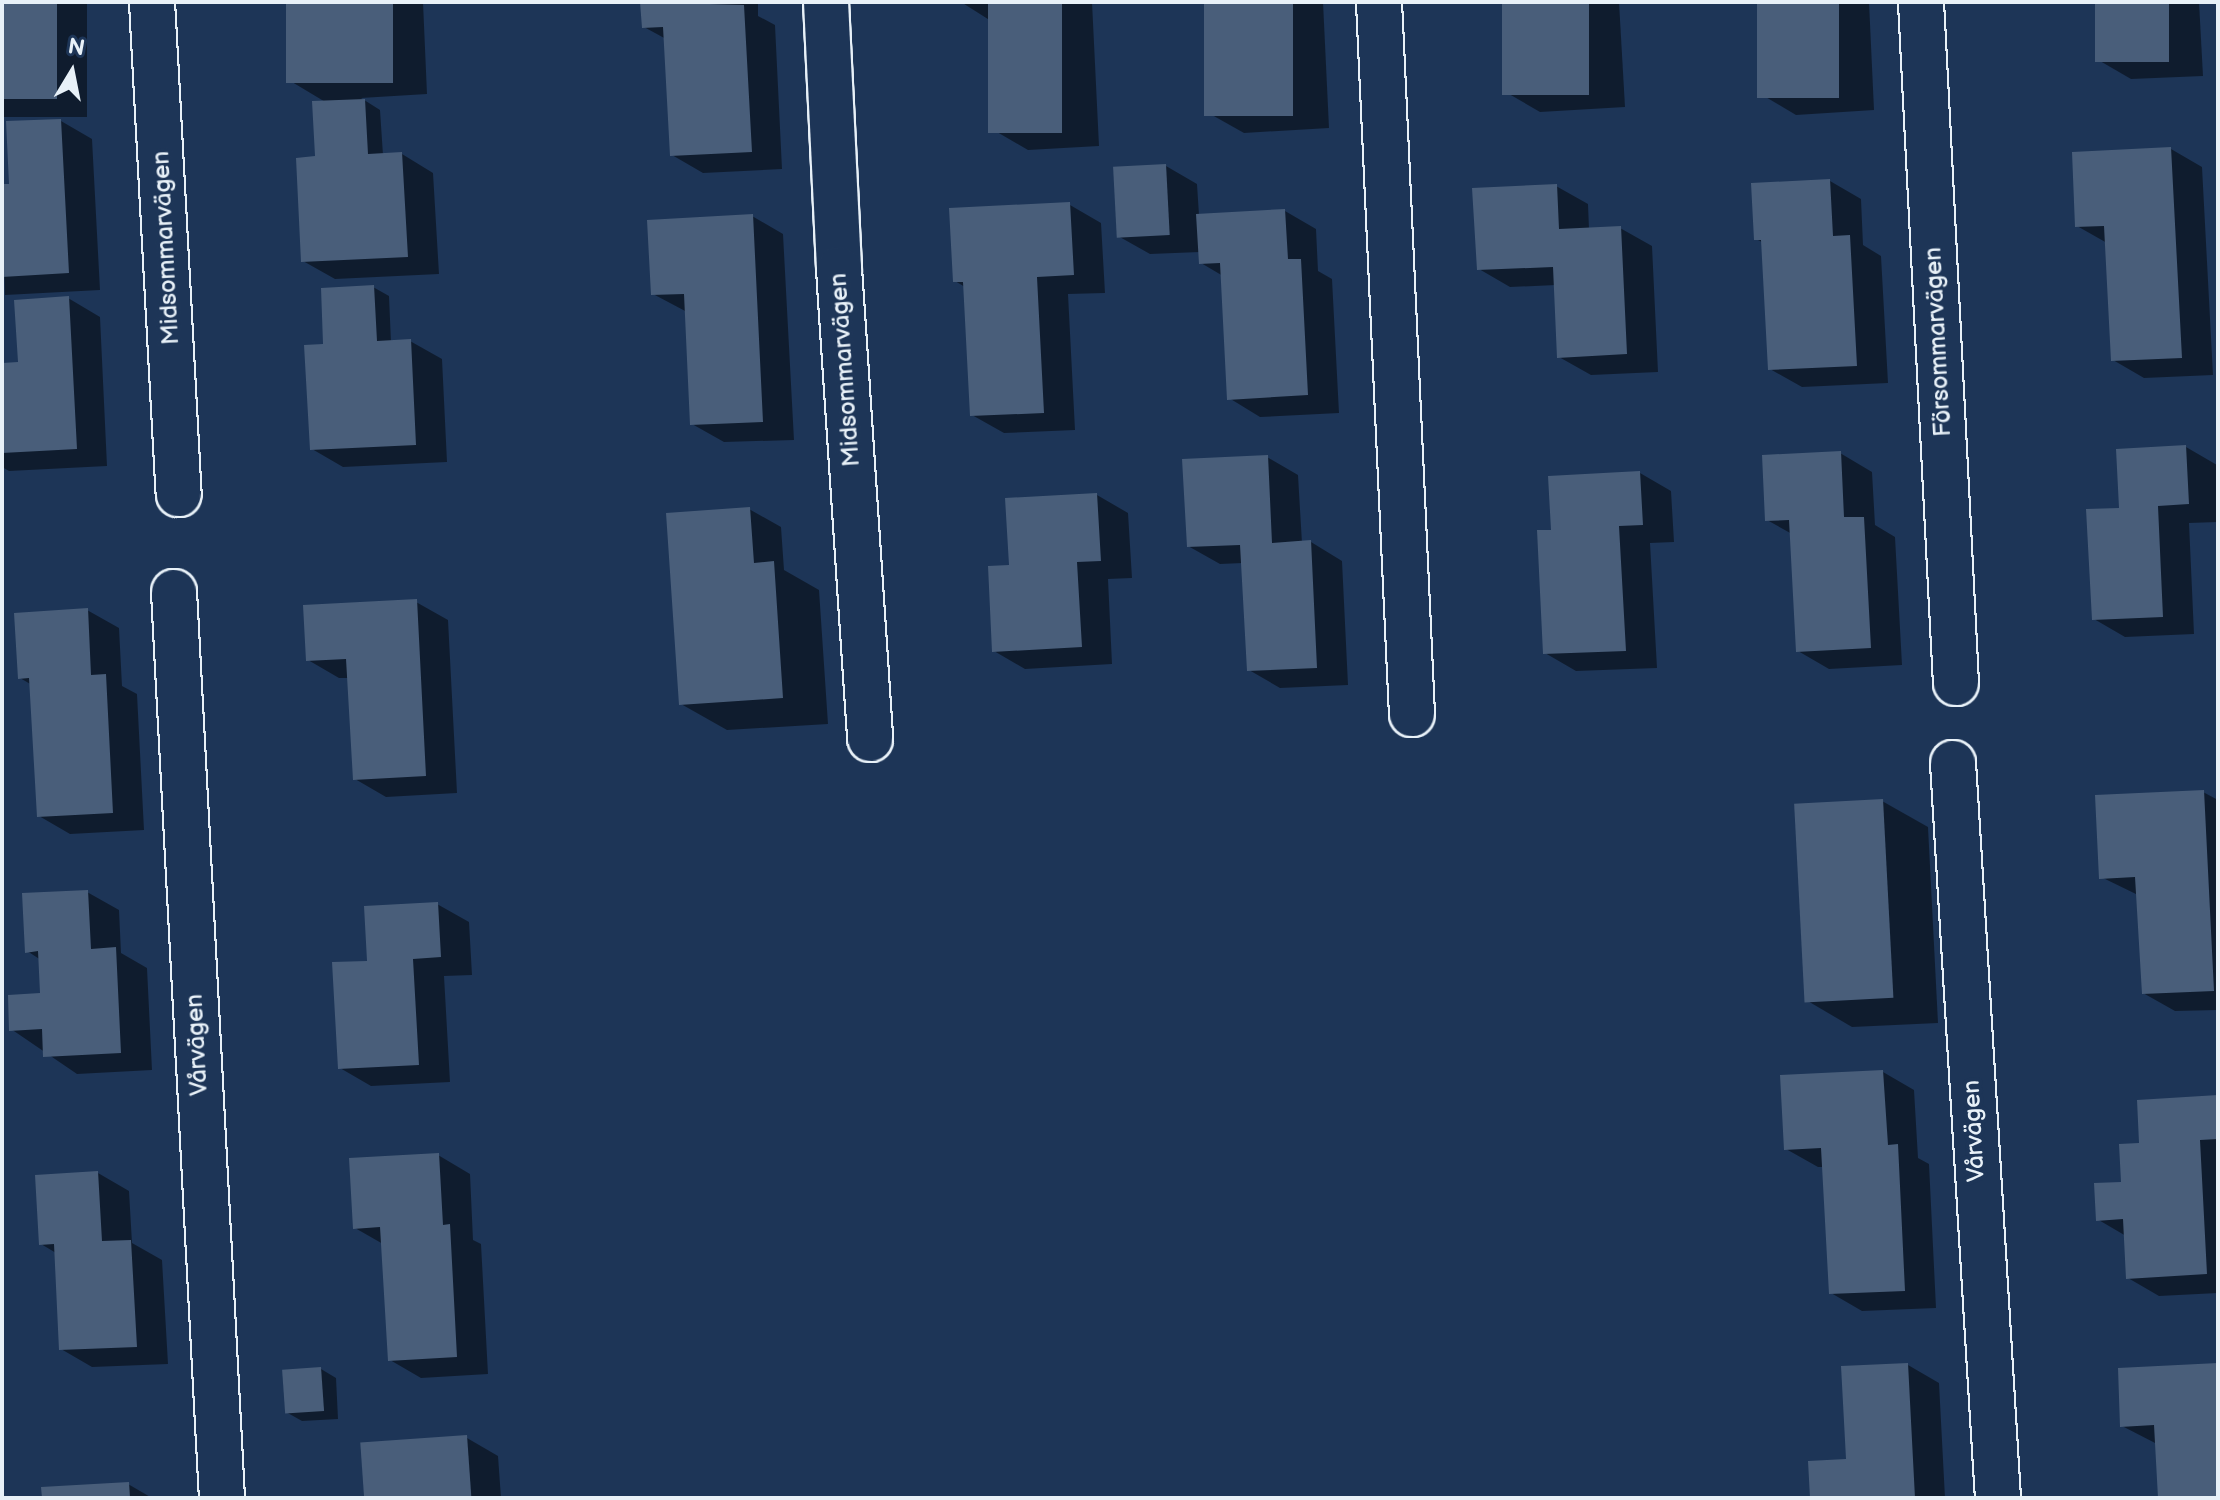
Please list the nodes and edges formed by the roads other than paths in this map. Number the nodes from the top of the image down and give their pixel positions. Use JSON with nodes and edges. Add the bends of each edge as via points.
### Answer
{"nodes":[{"id":1,"x":152,"y":2,"type":"edge"},
{"id":2,"x":826,"y":2,"type":"edge"},
{"id":3,"x":1379,"y":2,"type":"edge"},
{"id":4,"x":1921,"y":2,"type":"edge"},
{"id":5,"x":179,"y":494,"type":"dead end"},
{"id":6,"x":174,"y":592,"type":"dead end"},
{"id":7,"x":1956,"y":683,"type":"dead end"},
{"id":8,"x":1412,"y":714,"type":"dead end"},
{"id":9,"x":870,"y":739,"type":"dead end"},
{"id":10,"x":1953,"y":763,"type":"dead end"},
{"id":11,"x":222,"y":1498,"type":"edge"},
{"id":12,"x":1998,"y":1498,"type":"edge"}],
"edges":[{"from":1,"to":5,"type":"street","name":"Midsommarvägen"},
{"from":2,"to":9,"type":"street","name":"Midsommarvägen"},
{"from":3,"to":8,"type":"street"},
{"from":4,"to":7,"type":"street","name":"Försommarvägen"},
{"from":6,"to":11,"type":"street","name":"Vårvägen"},
{"from":10,"to":12,"type":"street","name":"Vårvägen"}]}
